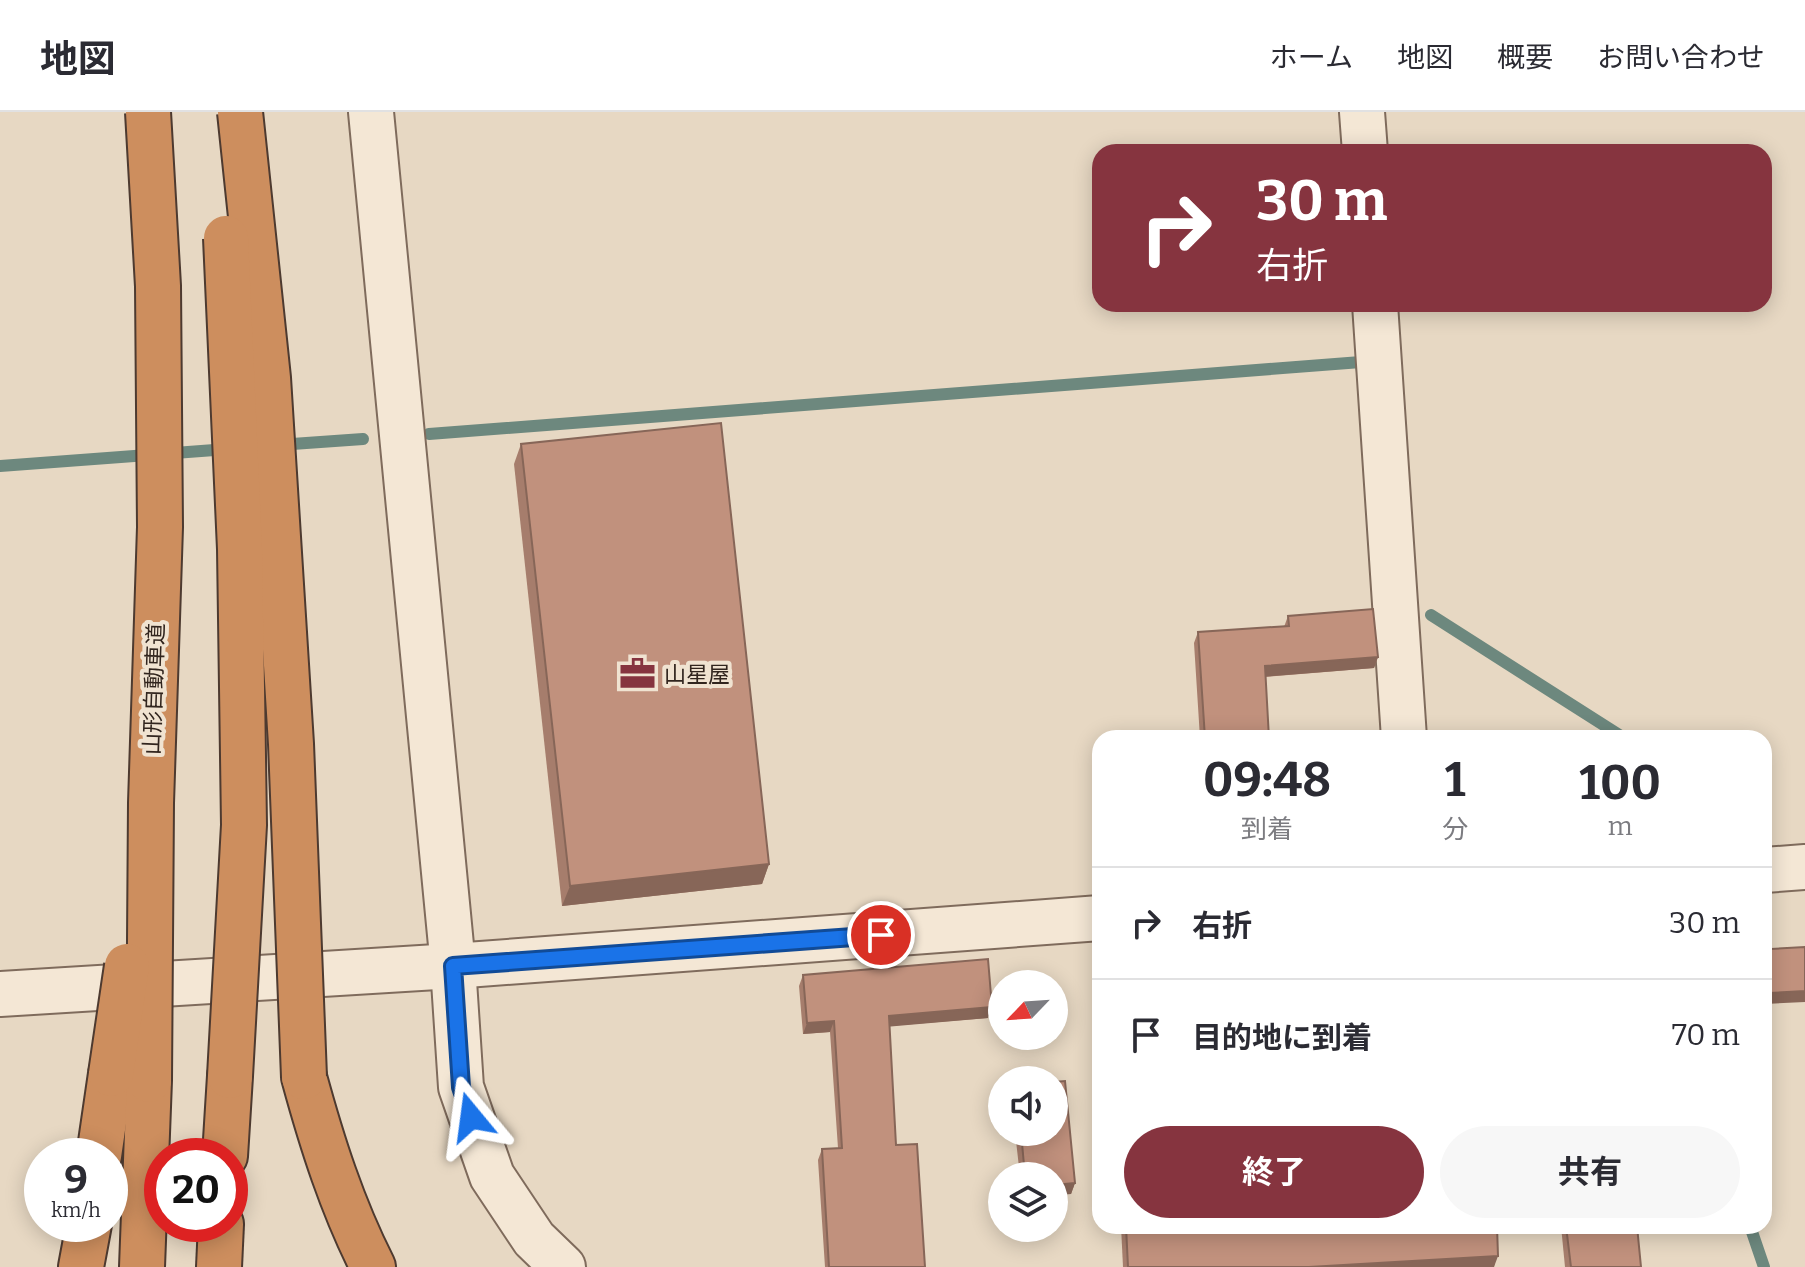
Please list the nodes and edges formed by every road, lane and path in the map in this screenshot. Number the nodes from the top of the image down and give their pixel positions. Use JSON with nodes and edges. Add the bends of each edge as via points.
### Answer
{"nodes":[{"id":1,"x":148,"y":112,"type":"edge"},
{"id":2,"x":220,"y":112,"type":"edge"},
{"id":3,"x":240,"y":112,"type":"edge"},
{"id":4,"x":371,"y":112,"type":"edge"},
{"id":5,"x":1362,"y":112,"type":"edge"},
{"id":6,"x":1364,"y":144,"type":"edge"},
{"id":7,"x":1376,"y":312,"type":"edge"},
{"id":8,"x":1403,"y":730,"type":"edge"},
{"id":9,"x":1805,"y":867,"type":"edge"},
{"id":10,"x":1772,"y":869,"type":"edge"},
{"id":11,"x":1092,"y":919,"type":"edge"},
{"id":12,"x":453,"y":966,"type":"junction"},
{"id":13,"x":0,"y":994,"type":"edge"},
{"id":14,"x":130,"y":1077,"type":"junction"},
{"id":15,"x":106,"y":1138,"type":"edge"},
{"id":16,"x":226,"y":1138,"type":"edge"},
{"id":17,"x":86,"y":1242,"type":"edge"},
{"id":18,"x":220,"y":1242,"type":"edge"},
{"id":19,"x":81,"y":1267,"type":"edge"},
{"id":20,"x":142,"y":1267,"type":"edge"},
{"id":21,"x":219,"y":1267,"type":"edge"},
{"id":22,"x":373,"y":1267,"type":"edge"},
{"id":23,"x":563,"y":1267,"type":"edge"}],
"edges":[{"from":1,"to":14,"type":"highway","name":"山形自動車道","bridge":true,"via":[[158,286],[160,512],[151,803]]},
{"from":2,"to":16,"type":"highway","bridge":true,"via":[[240,549],[244,825]]},
{"from":3,"to":22,"type":"highway","bridge":true,"via":[[268,378],[291,744],[304,1077],[333,1177]]},
{"from":4,"to":12,"type":"street"},
{"from":5,"to":6,"type":"street"},
{"from":7,"to":8,"type":"street"},
{"from":9,"to":10,"type":"street"},
{"from":11,"to":12,"type":"street"},
{"from":12,"to":13,"type":"street"},
{"from":12,"to":23,"type":"street","via":[[461,1087],[492,1176],[534,1239]]},
{"from":14,"to":15,"type":"highway"},
{"from":14,"to":20,"type":"highway"},
{"from":17,"to":19,"type":"highway"},
{"from":18,"to":21,"type":"highway"}]}
